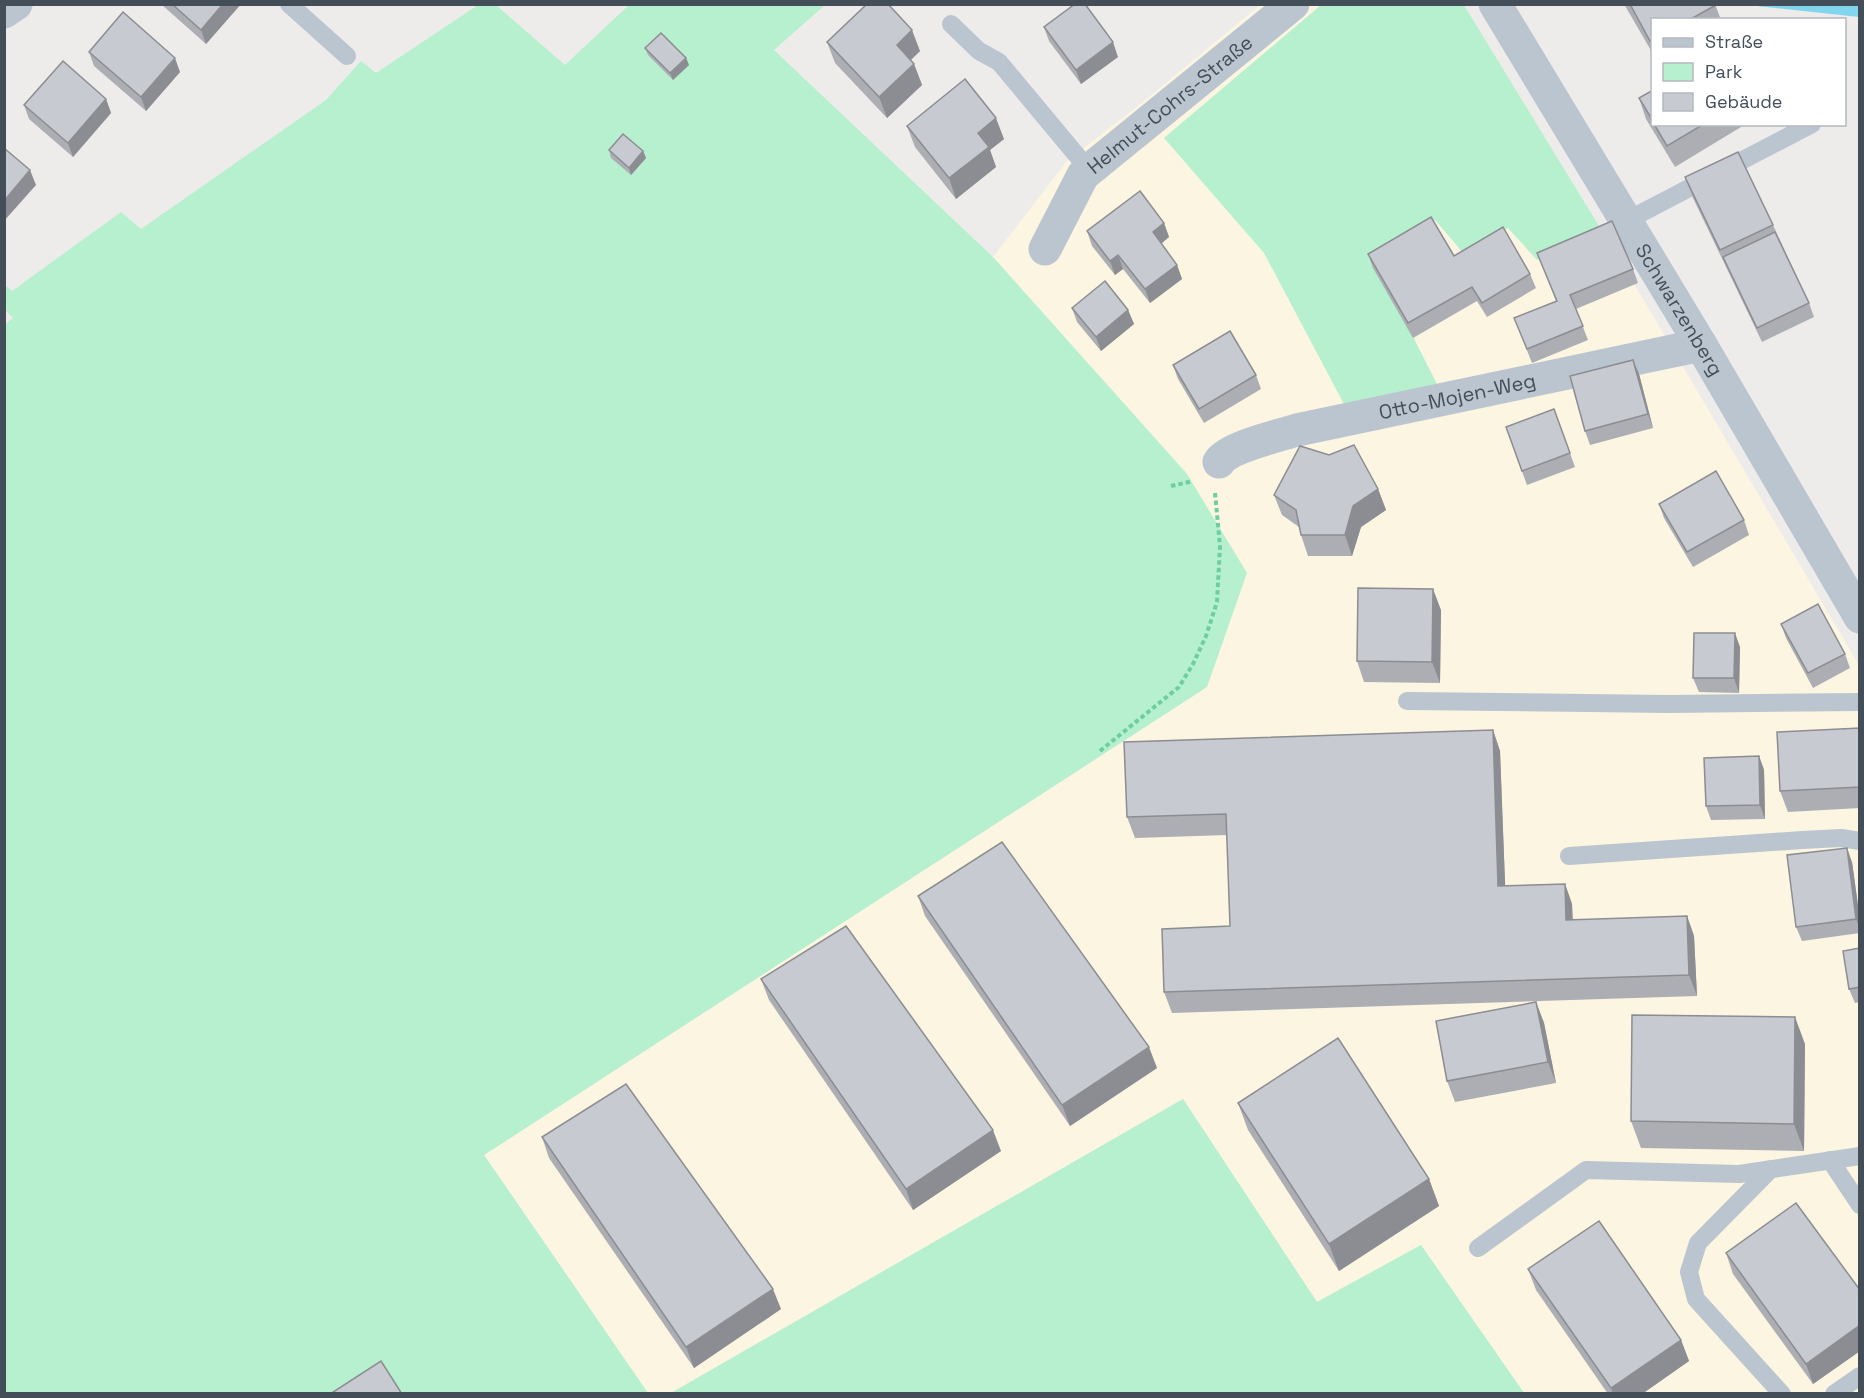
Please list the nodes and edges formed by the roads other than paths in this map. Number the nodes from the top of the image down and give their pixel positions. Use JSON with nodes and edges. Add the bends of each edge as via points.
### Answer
{"nodes":[{"id":1,"x":16,"y":4,"type":"edge"},
{"id":2,"x":289,"y":4,"type":"edge"},
{"id":3,"x":1293,"y":4,"type":"edge"},
{"id":4,"x":1495,"y":4,"type":"edge"},
{"id":5,"x":4,"y":12,"type":"edge"},
{"id":6,"x":951,"y":24,"type":"dead end"},
{"id":7,"x":347,"y":56,"type":"dead end"},
{"id":8,"x":1808,"y":126,"type":"edge"},
{"id":9,"x":1089,"y":170,"type":"junction"},
{"id":10,"x":1626,"y":221,"type":"junction"},
{"id":11,"x":1045,"y":249,"type":"dead end"},
{"id":12,"x":1701,"y":345,"type":"junction"},
{"id":13,"x":1219,"y":462,"type":"road end"},
{"id":14,"x":1859,"y":615,"type":"edge"},
{"id":15,"x":1407,"y":701,"type":"dead end"},
{"id":16,"x":1860,"y":702,"type":"edge"},
{"id":17,"x":1860,"y":841,"type":"edge"},
{"id":18,"x":1569,"y":856,"type":"dead end"},
{"id":19,"x":1860,"y":1156,"type":"edge"},
{"id":20,"x":1830,"y":1160,"type":"junction"},
{"id":21,"x":1771,"y":1169,"type":"junction"},
{"id":22,"x":1860,"y":1205,"type":"edge"},
{"id":23,"x":1478,"y":1248,"type":"dead end"},
{"id":24,"x":1860,"y":1376,"type":"edge"},
{"id":25,"x":1782,"y":1394,"type":"edge"},
{"id":26,"x":1834,"y":1394,"type":"edge"}],
"edges":[{"from":1,"to":5,"type":"street"},
{"from":2,"to":7,"type":"lane"},
{"from":3,"to":9,"type":"street","name":"Helmut-Cohrs-Straße"},
{"from":4,"to":10,"type":"street","name":"Schwarzenberg"},
{"from":6,"to":9,"type":"lane","via":[[979,51],[999,62]]},
{"from":8,"to":10,"type":"lane"},
{"from":9,"to":11,"type":"street","name":"Helmut-Cohrs-Straße"},
{"from":10,"to":12,"type":"street","name":"Schwarzenberg"},
{"from":12,"to":13,"type":"street","name":"Otto-Mojen-Weg","via":[[1297,430],[1235,451]]},
{"from":12,"to":14,"type":"street","name":"Schwarzenberg"},
{"from":15,"to":16,"type":"lane"},
{"from":17,"to":18,"type":"lane","via":[[1802,840]]},
{"from":19,"to":20,"type":"lane"},
{"from":20,"to":21,"type":"lane"},
{"from":20,"to":22,"type":"lane"},
{"from":21,"to":23,"type":"lane","via":[[1739,1174],[1586,1170]]},
{"from":21,"to":25,"type":"lane","via":[[1698,1243],[1689,1272],[1696,1299]]},
{"from":24,"to":26,"type":"lane"}]}
